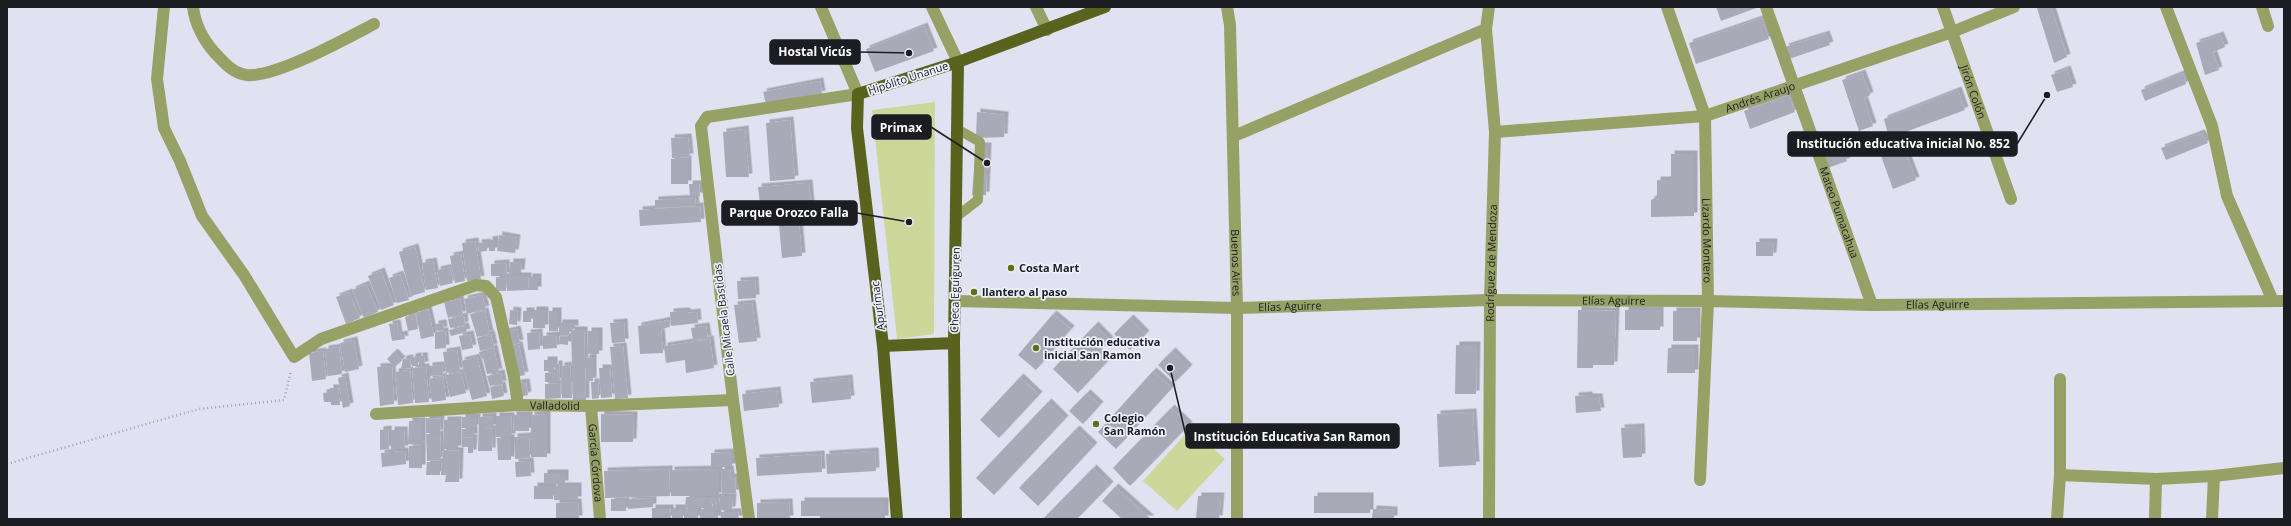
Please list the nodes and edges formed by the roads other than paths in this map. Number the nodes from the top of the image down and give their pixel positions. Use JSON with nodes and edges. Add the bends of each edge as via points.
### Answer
{"nodes":[{"id":1,"x":164,"y":7,"type":"edge"},
{"id":2,"x":193,"y":7,"type":"edge"},
{"id":3,"x":821,"y":7,"type":"edge"},
{"id":4,"x":932,"y":7,"type":"edge"},
{"id":5,"x":1036,"y":7,"type":"edge"},
{"id":6,"x":1105,"y":7,"type":"edge"},
{"id":7,"x":1227,"y":7,"type":"edge"},
{"id":8,"x":1489,"y":7,"type":"edge"},
{"id":9,"x":1667,"y":7,"type":"edge"},
{"id":10,"x":1766,"y":7,"type":"edge"},
{"id":11,"x":1943,"y":7,"type":"edge"},
{"id":12,"x":2014,"y":7,"type":"edge"},
{"id":13,"x":2166,"y":7,"type":"edge"},
{"id":14,"x":2262,"y":7,"type":"edge"},
{"id":15,"x":374,"y":24,"type":"dead end"},
{"id":16,"x":2268,"y":26,"type":"dead end"},
{"id":17,"x":1486,"y":29,"type":"junction"},
{"id":18,"x":1047,"y":30,"type":"junction"},
{"id":19,"x":1952,"y":32,"type":"junction"},
{"id":20,"x":958,"y":62,"type":"junction"},
{"id":21,"x":1793,"y":84,"type":"junction"},
{"id":22,"x":858,"y":94,"type":"junction"},
{"id":23,"x":1706,"y":116,"type":"junction"},
{"id":24,"x":703,"y":121,"type":"joint"},
{"id":25,"x":957,"y":129,"type":"junction"},
{"id":26,"x":1495,"y":132,"type":"junction"},
{"id":27,"x":1234,"y":136,"type":"junction"},
{"id":28,"x":2011,"y":199,"type":"dead end"},
{"id":29,"x":956,"y":217,"type":"junction"},
{"id":30,"x":1490,"y":300,"type":"junction"},
{"id":31,"x":955,"y":301,"type":"junction"},
{"id":32,"x":1708,"y":301,"type":"junction"},
{"id":33,"x":2279,"y":301,"type":"edge"},
{"id":34,"x":1872,"y":305,"type":"junction"},
{"id":35,"x":1237,"y":308,"type":"junction"},
{"id":36,"x":954,"y":343,"type":"junction"},
{"id":37,"x":883,"y":346,"type":"junction"},
{"id":38,"x":2060,"y":379,"type":"dead end"},
{"id":39,"x":733,"y":400,"type":"junction"},
{"id":40,"x":518,"y":405,"type":"junction"},
{"id":41,"x":591,"y":406,"type":"junction"},
{"id":42,"x":376,"y":414,"type":"dead end"},
{"id":43,"x":2284,"y":468,"type":"edge"},
{"id":44,"x":2060,"y":475,"type":"junction"},
{"id":45,"x":2214,"y":476,"type":"junction"},
{"id":46,"x":2156,"y":479,"type":"junction"},
{"id":47,"x":1700,"y":480,"type":"dead end"},
{"id":48,"x":600,"y":519,"type":"edge"},
{"id":49,"x":750,"y":519,"type":"edge"},
{"id":50,"x":897,"y":519,"type":"edge"},
{"id":51,"x":956,"y":519,"type":"edge"},
{"id":52,"x":1237,"y":519,"type":"edge"},
{"id":53,"x":1489,"y":519,"type":"edge"},
{"id":54,"x":2057,"y":519,"type":"edge"},
{"id":55,"x":2155,"y":519,"type":"edge"},
{"id":56,"x":2212,"y":519,"type":"edge"}],
"edges":[{"from":1,"to":40,"type":"street","via":[[157,79],[164,128],[202,216],[244,275],[294,357],[321,339],[476,285],[486,286],[496,297]]},
{"from":2,"to":15,"type":"street","via":[[206,43],[230,70],[246,75],[256,75],[288,66]]},
{"from":3,"to":22,"type":"street"},
{"from":4,"to":20,"type":"street"},
{"from":5,"to":18,"type":"street"},
{"from":6,"to":18,"type":"main road","name":"Hipólito Unanue"},
{"from":7,"to":27,"type":"street","name":"Buenos Aires","via":[[1230,25]]},
{"from":8,"to":17,"type":"street","name":"Rodríguez de Mendoza"},
{"from":9,"to":23,"type":"street","name":"Lizardo Montero"},
{"from":10,"to":21,"type":"street","name":"Mateo Pumacahua"},
{"from":11,"to":19,"type":"street","name":"Jirón Colón"},
{"from":12,"to":19,"type":"street","name":"Andrés Araujo"},
{"from":13,"to":33,"type":"street","via":[[2212,126],[2227,196]]},
{"from":14,"to":16,"type":"street"},
{"from":17,"to":26,"type":"street","name":"Rodríguez de Mendoza"},
{"from":17,"to":27,"type":"street"},
{"from":18,"to":20,"type":"main road","name":"Hipólito Unanue"},
{"from":19,"to":21,"type":"street","name":"Andrés Araujo"},
{"from":19,"to":28,"type":"street","name":"Jirón Colón"},
{"from":20,"to":22,"type":"main road","name":"Hipólito Unanue"},
{"from":20,"to":25,"type":"main road","name":"Checa Eguiguren"},
{"from":21,"to":23,"type":"street","name":"Andrés Araujo"},
{"from":21,"to":34,"type":"street","name":"Mateo Pumacahua"},
{"from":22,"to":24,"type":"street","name":"Hipólito Unanue","via":[[707,117]]},
{"from":22,"to":37,"type":"main road","name":"Apurímac","via":[[857,128]]},
{"from":23,"to":26,"type":"street","name":"Andrés Araujo"},
{"from":23,"to":32,"type":"street","name":"Lizardo Montero"},
{"from":24,"to":39,"type":"street","name":"Calle Micaela Bastidas","via":[[701,126]]},
{"from":25,"to":29,"type":"main road","name":"Checa Eguiguren"},
{"from":25,"to":29,"type":"lane","via":[[980,142],[978,200]]},
{"from":26,"to":30,"type":"street","name":"Rodríguez de Mendoza"},
{"from":27,"to":35,"type":"street","name":"Buenos Aires"},
{"from":29,"to":31,"type":"main road","name":"Checa Eguiguren"},
{"from":30,"to":32,"type":"street","name":"Elías Aguirre"},
{"from":30,"to":35,"type":"street","name":"Elías Aguirre"},
{"from":30,"to":53,"type":"street","name":"Rodríguez de Mendoza"},
{"from":31,"to":35,"type":"street","name":"Elías Aguirre"},
{"from":31,"to":36,"type":"main road","name":"Checa Eguiguren"},
{"from":32,"to":34,"type":"street","name":"Elías Aguirre"},
{"from":32,"to":47,"type":"street","name":"Lizardo Montero"},
{"from":33,"to":34,"type":"street","name":"Elías Aguirre"},
{"from":35,"to":52,"type":"street","name":"Buenos Aires"},
{"from":36,"to":37,"type":"main road"},
{"from":36,"to":51,"type":"main road","name":"Checa Eguiguren"},
{"from":37,"to":50,"type":"main road","name":"Apurímac"},
{"from":38,"to":44,"type":"street"},
{"from":39,"to":41,"type":"street","name":"Valladolid"},
{"from":39,"to":49,"type":"street","name":"Calle Micaela Bastidas"},
{"from":40,"to":41,"type":"street","name":"Valladolid"},
{"from":40,"to":42,"type":"street","name":"Valladolid"},
{"from":41,"to":48,"type":"street","name":"García Córdova"},
{"from":43,"to":45,"type":"street"},
{"from":44,"to":46,"type":"street"},
{"from":44,"to":54,"type":"street"},
{"from":45,"to":46,"type":"street"},
{"from":45,"to":56,"type":"street"},
{"from":46,"to":55,"type":"street"}]}
